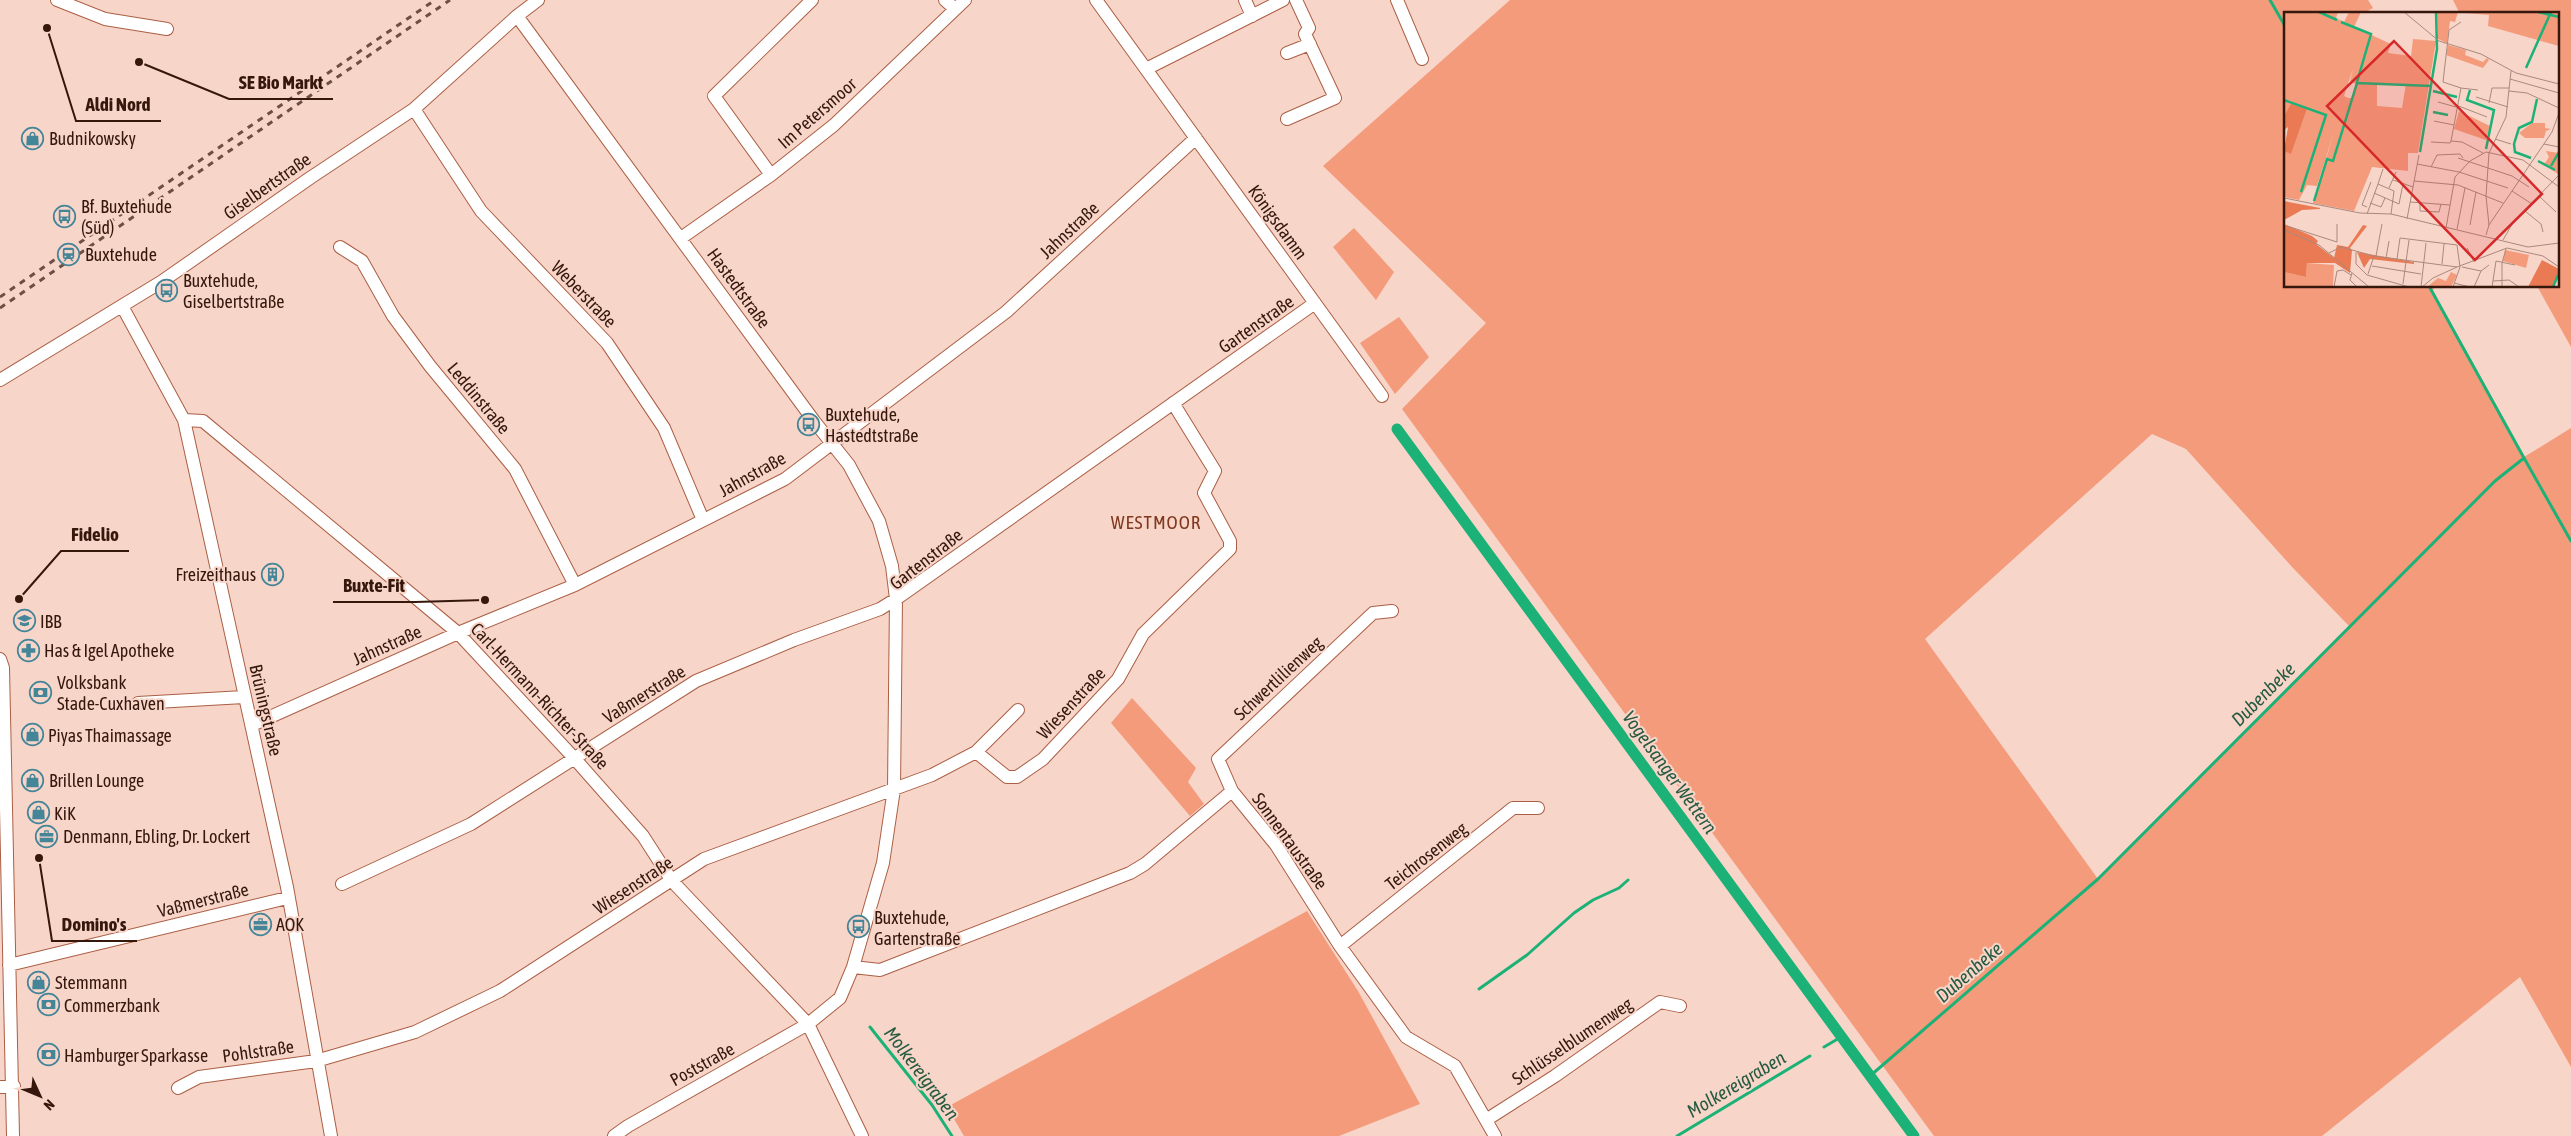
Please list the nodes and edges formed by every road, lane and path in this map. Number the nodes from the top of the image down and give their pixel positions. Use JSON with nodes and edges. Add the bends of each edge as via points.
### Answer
{"nodes":[{"id":1,"x":57,"y":0,"type":"edge"},
{"id":2,"x":538,"y":0,"type":"edge"},
{"id":3,"x":812,"y":0,"type":"edge"},
{"id":4,"x":945,"y":0,"type":"edge"},
{"id":5,"x":965,"y":0,"type":"edge"},
{"id":6,"x":1096,"y":0,"type":"edge"},
{"id":7,"x":1245,"y":0,"type":"edge"},
{"id":8,"x":1283,"y":0,"type":"edge"},
{"id":9,"x":1296,"y":0,"type":"edge"},
{"id":10,"x":1400,"y":1,"type":"edge"},
{"id":11,"x":955,"y":9,"type":"junction"},
{"id":12,"x":517,"y":16,"type":"junction"},
{"id":13,"x":1252,"y":16,"type":"junction"},
{"id":14,"x":167,"y":29,"type":"dead end"},
{"id":15,"x":1310,"y":44,"type":"junction"},
{"id":16,"x":1287,"y":53,"type":"dead end"},
{"id":17,"x":1422,"y":59,"type":"dead end"},
{"id":18,"x":1146,"y":69,"type":"junction"},
{"id":19,"x":414,"y":109,"type":"junction"},
{"id":20,"x":1287,"y":119,"type":"dead end"},
{"id":21,"x":1196,"y":138,"type":"junction"},
{"id":22,"x":771,"y":175,"type":"junction"},
{"id":23,"x":681,"y":238,"type":"junction"},
{"id":24,"x":340,"y":247,"type":"dead end"},
{"id":25,"x":1315,"y":303,"type":"junction"},
{"id":26,"x":122,"y":306,"type":"junction"},
{"id":27,"x":0,"y":380,"type":"edge"},
{"id":28,"x":1382,"y":396,"type":"dead end"},
{"id":29,"x":1172,"y":404,"type":"junction"},
{"id":30,"x":184,"y":420,"type":"junction"},
{"id":31,"x":831,"y":443,"type":"junction"},
{"id":32,"x":703,"y":520,"type":"junction"},
{"id":33,"x":575,"y":585,"type":"junction"},
{"id":34,"x":896,"y":599,"type":"junction"},
{"id":35,"x":1392,"y":611,"type":"dead end"},
{"id":36,"x":458,"y":633,"type":"junction"},
{"id":37,"x":0,"y":659,"type":"edge"},
{"id":38,"x":244,"y":697,"type":"junction"},
{"id":39,"x":138,"y":702,"type":"dead end"},
{"id":40,"x":1018,"y":710,"type":"dead end"},
{"id":41,"x":252,"y":725,"type":"junction"},
{"id":42,"x":976,"y":752,"type":"junction"},
{"id":43,"x":575,"y":759,"type":"junction"},
{"id":44,"x":894,"y":789,"type":"junction"},
{"id":45,"x":1232,"y":790,"type":"junction"},
{"id":46,"x":1538,"y":808,"type":"dead end"},
{"id":47,"x":3,"y":845,"type":"edge"},
{"id":48,"x":672,"y":881,"type":"junction"},
{"id":49,"x":342,"y":884,"type":"dead end"},
{"id":50,"x":287,"y":898,"type":"junction"},
{"id":51,"x":1340,"y":946,"type":"junction"},
{"id":52,"x":9,"y":965,"type":"junction"},
{"id":53,"x":853,"y":967,"type":"junction"},
{"id":54,"x":1680,"y":1006,"type":"dead end"},
{"id":55,"x":808,"y":1024,"type":"junction"},
{"id":56,"x":316,"y":1061,"type":"junction"},
{"id":57,"x":14,"y":1086,"type":"junction"},
{"id":58,"x":0,"y":1087,"type":"edge"},
{"id":59,"x":178,"y":1088,"type":"dead end"},
{"id":60,"x":1486,"y":1120,"type":"junction"},
{"id":61,"x":14,"y":1136,"type":"edge"},
{"id":62,"x":331,"y":1136,"type":"edge"},
{"id":63,"x":614,"y":1136,"type":"edge"},
{"id":64,"x":862,"y":1136,"type":"edge"},
{"id":65,"x":1495,"y":1136,"type":"edge"}],
"edges":[{"from":1,"to":14,"type":"street","via":[[105,19]]},
{"from":2,"to":12,"type":"street","name":"Giselbertstraße"},
{"from":3,"to":22,"type":"street","via":[[714,96]]},
{"from":4,"to":11,"type":"street"},
{"from":5,"to":11,"type":"street","name":"Im Petersmoor"},
{"from":6,"to":18,"type":"street","name":"Königsdamm"},
{"from":7,"to":13,"type":"street"},
{"from":8,"to":13,"type":"street"},
{"from":9,"to":15,"type":"street","via":[[1310,28],[1306,34]]},
{"from":10,"to":17,"type":"street"},
{"from":11,"to":22,"type":"street","name":"Im Petersmoor","via":[[834,126]]},
{"from":12,"to":19,"type":"street","name":"Giselbertstraße"},
{"from":12,"to":23,"type":"street","name":"Hastedtstraße"},
{"from":13,"to":18,"type":"street"},
{"from":15,"to":16,"type":"street"},
{"from":15,"to":20,"type":"street","via":[[1335,98]]},
{"from":18,"to":21,"type":"street","name":"Königsdamm"},
{"from":19,"to":26,"type":"street","name":"Giselbertstraße"},
{"from":19,"to":32,"type":"street","name":"Weberstraße","via":[[481,212],[607,343],[664,428]]},
{"from":21,"to":25,"type":"street","name":"Königsdamm"},
{"from":21,"to":31,"type":"street","name":"Jahnstraße","via":[[1006,312]]},
{"from":22,"to":23,"type":"street","name":"Im Petersmoor"},
{"from":23,"to":31,"type":"street","name":"Hastedtstraße"},
{"from":24,"to":33,"type":"street","name":"Leddinstraße","via":[[362,261],[393,316],[515,469]]},
{"from":25,"to":28,"type":"street","name":"Königsdamm"},
{"from":25,"to":29,"type":"street","name":"Gartenstraße"},
{"from":26,"to":27,"type":"street","name":"Giselbertstraße"},
{"from":26,"to":30,"type":"street","name":"Brüningstraße"},
{"from":29,"to":34,"type":"street","name":"Gartenstraße"},
{"from":29,"to":42,"type":"street","name":"Wiesenstraße","via":[[1215,471],[1204,493],[1230,540],[1230,549],[1143,634],[1112,686],[1043,759],[1017,777],[1007,777]]},
{"from":30,"to":36,"type":"street","name":"Carl-Hermann-Richter-Straße","via":[[203,421]]},
{"from":30,"to":38,"type":"street","name":"Brüningstraße"},
{"from":31,"to":32,"type":"street","name":"Jahnstraße","via":[[784,480]]},
{"from":31,"to":34,"type":"street","name":"Hastedtstraße","via":[[849,465],[879,521],[892,566]]},
{"from":32,"to":33,"type":"street","name":"Jahnstraße"},
{"from":33,"to":36,"type":"street","name":"Jahnstraße"},
{"from":34,"to":43,"type":"street","name":"Vaßmerstraße","via":[[880,609],[696,681]]},
{"from":34,"to":44,"type":"street","name":"Gartenstraße"},
{"from":35,"to":45,"type":"street","name":"Schwertlilienweg","via":[[1373,613],[1218,759]]},
{"from":36,"to":41,"type":"street","name":"Jahnstraße"},
{"from":36,"to":43,"type":"street","name":"Carl-Hermann-Richter-Straße"},
{"from":37,"to":47,"type":"street","via":[[3,668]]},
{"from":38,"to":39,"type":"street"},
{"from":38,"to":41,"type":"street","name":"Brüningstraße"},
{"from":40,"to":42,"type":"street","name":"Wiesenstraße"},
{"from":41,"to":50,"type":"street","name":"Brüningstraße"},
{"from":42,"to":44,"type":"street","name":"Wiesenstraße","via":[[932,775]]},
{"from":43,"to":48,"type":"street","name":"Carl-Hermann-Richter-Straße","via":[[643,836]]},
{"from":43,"to":49,"type":"street","name":"Vaßmerstraße","via":[[471,824]]},
{"from":44,"to":48,"type":"street","name":"Wiesenstraße","via":[[704,860]]},
{"from":44,"to":53,"type":"street","name":"Gartenstraße","via":[[883,863]]},
{"from":45,"to":51,"type":"street","name":"Sonnentaustraße","via":[[1276,844]]},
{"from":45,"to":53,"type":"street","name":"Sonnentaustraße","via":[[1130,873],[880,970]]},
{"from":46,"to":51,"type":"street","name":"Teichrosenweg","via":[[1513,808]]},
{"from":47,"to":52,"type":"street"},
{"from":48,"to":55,"type":"street","name":"Carl-Hermann-Richter-Straße"},
{"from":48,"to":56,"type":"street","name":"Wiesenstraße","via":[[500,991],[415,1032]]},
{"from":50,"to":52,"type":"street","name":"Vaßmerstraße"},
{"from":50,"to":56,"type":"street","name":"Brüningstraße"},
{"from":51,"to":60,"type":"street","name":"Sonnentaustraße","via":[[1406,1037],[1455,1066]]},
{"from":52,"to":57,"type":"street"},
{"from":53,"to":55,"type":"street","name":"Gartenstraße","via":[[840,998]]},
{"from":54,"to":60,"type":"street","name":"Schlüsselblumenweg","via":[[1660,1002],[1556,1076]]},
{"from":55,"to":63,"type":"street","name":"Poststraße"},
{"from":55,"to":64,"type":"street","name":"Carl-Hermann-Richter-Straße"},
{"from":56,"to":59,"type":"street","name":"Pohlstraße","via":[[199,1077]]},
{"from":56,"to":62,"type":"street","name":"Brüningstraße"},
{"from":57,"to":58,"type":"street"},
{"from":57,"to":61,"type":"street"},
{"from":60,"to":65,"type":"street"}]}
